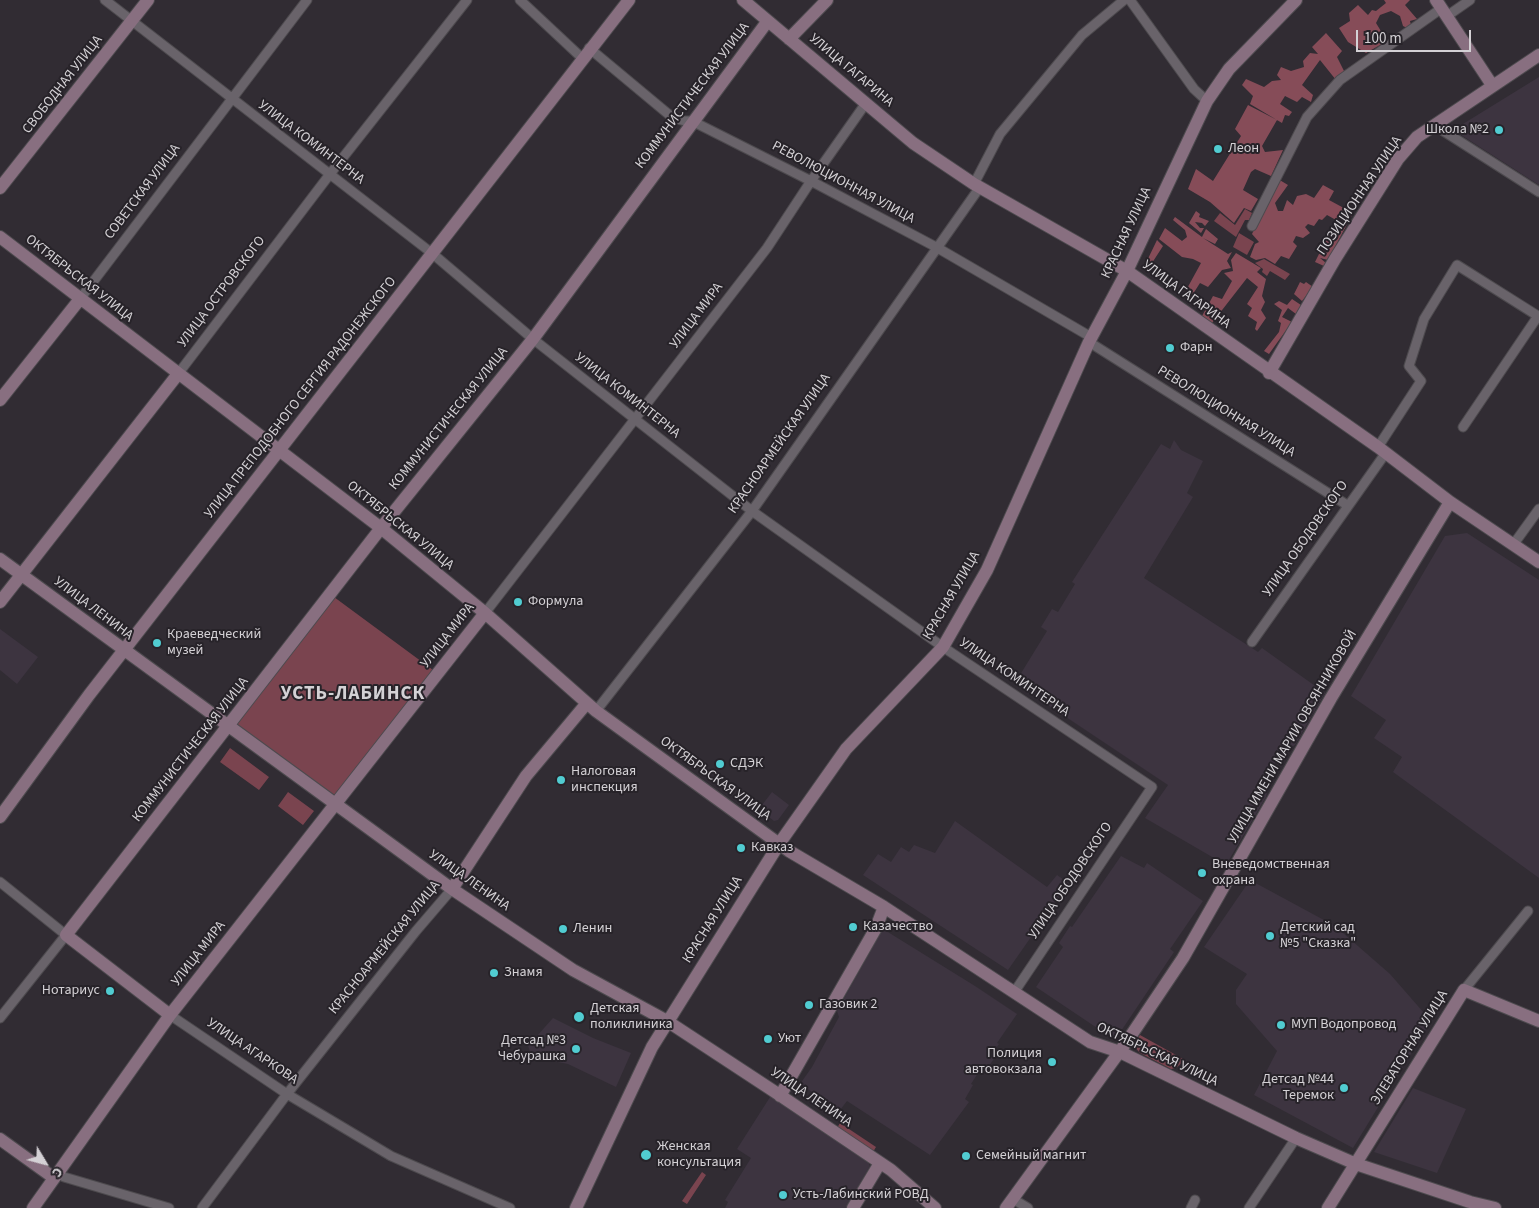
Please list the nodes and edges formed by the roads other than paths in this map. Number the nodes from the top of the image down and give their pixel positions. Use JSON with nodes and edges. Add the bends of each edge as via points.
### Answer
{"nodes":[{"id":1,"x":105,"y":0,"type":"edge"},
{"id":2,"x":148,"y":0,"type":"edge"},
{"id":3,"x":307,"y":0,"type":"edge"},
{"id":4,"x":467,"y":0,"type":"edge"},
{"id":5,"x":520,"y":0,"type":"edge"},
{"id":6,"x":629,"y":0,"type":"edge"},
{"id":7,"x":743,"y":0,"type":"edge"},
{"id":8,"x":827,"y":0,"type":"edge"},
{"id":9,"x":1124,"y":0,"type":"edge"},
{"id":10,"x":1130,"y":0,"type":"edge"},
{"id":11,"x":1296,"y":0,"type":"edge"},
{"id":12,"x":1470,"y":0,"type":"edge"},
{"id":13,"x":1442,"y":8,"type":"edge"},
{"id":14,"x":132,"y":22,"type":"junction"},
{"id":15,"x":768,"y":22,"type":"junction"},
{"id":16,"x":789,"y":39,"type":"junction"},
{"id":17,"x":586,"y":53,"type":"junction"},
{"id":18,"x":1539,"y":55,"type":"edge"},
{"id":19,"x":1492,"y":85,"type":"junction"},
{"id":20,"x":232,"y":99,"type":"junction"},
{"id":21,"x":1206,"y":101,"type":"junction"},
{"id":22,"x":866,"y":103,"type":"junction"},
{"id":23,"x":692,"y":121,"type":"junction"},
{"id":24,"x":1434,"y":125,"type":"junction"},
{"id":25,"x":330,"y":174,"type":"junction"},
{"id":26,"x":810,"y":181,"type":"junction"},
{"id":27,"x":977,"y":185,"type":"junction"},
{"id":28,"x":0,"y":188,"type":"edge"},
{"id":29,"x":1539,"y":192,"type":"edge"},
{"id":30,"x":1252,"y":226,"type":"dead end"},
{"id":31,"x":0,"y":237,"type":"edge"},
{"id":32,"x":936,"y":247,"type":"junction"},
{"id":33,"x":433,"y":254,"type":"junction"},
{"id":34,"x":1127,"y":271,"type":"junction"},
{"id":35,"x":80,"y":299,"type":"junction"},
{"id":36,"x":533,"y":339,"type":"junction"},
{"id":37,"x":1090,"y":340,"type":"junction"},
{"id":38,"x":1269,"y":373,"type":"junction"},
{"id":39,"x":178,"y":374,"type":"junction"},
{"id":40,"x":0,"y":400,"type":"edge"},
{"id":41,"x":636,"y":420,"type":"junction"},
{"id":42,"x":1463,"y":427,"type":"dead end"},
{"id":43,"x":279,"y":450,"type":"junction"},
{"id":44,"x":1381,"y":451,"type":"junction"},
{"id":45,"x":1450,"y":502,"type":"junction"},
{"id":46,"x":1348,"y":505,"type":"junction"},
{"id":47,"x":1539,"y":509,"type":"edge"},
{"id":48,"x":752,"y":511,"type":"junction"},
{"id":49,"x":381,"y":528,"type":"junction"},
{"id":50,"x":1513,"y":545,"type":"junction"},
{"id":51,"x":0,"y":559,"type":"edge"},
{"id":52,"x":1539,"y":562,"type":"edge"},
{"id":53,"x":22,"y":574,"type":"junction"},
{"id":54,"x":0,"y":602,"type":"edge"},
{"id":55,"x":485,"y":613,"type":"junction"},
{"id":56,"x":1252,"y":642,"type":"dead end"},
{"id":57,"x":943,"y":647,"type":"junction"},
{"id":58,"x":124,"y":650,"type":"junction"},
{"id":59,"x":591,"y":707,"type":"junction"},
{"id":60,"x":228,"y":726,"type":"junction"},
{"id":61,"x":1152,"y":787,"type":"joint"},
{"id":62,"x":335,"y":805,"type":"junction"},
{"id":63,"x":0,"y":817,"type":"edge"},
{"id":64,"x":779,"y":844,"type":"junction"},
{"id":65,"x":0,"y":882,"type":"edge"},
{"id":66,"x":452,"y":888,"type":"junction"},
{"id":67,"x":884,"y":907,"type":"junction"},
{"id":68,"x":1528,"y":911,"type":"dead end"},
{"id":69,"x":66,"y":935,"type":"junction"},
{"id":70,"x":1464,"y":990,"type":"junction"},
{"id":71,"x":1015,"y":991,"type":"junction"},
{"id":72,"x":170,"y":1015,"type":"junction"},
{"id":73,"x":0,"y":1018,"type":"edge"},
{"id":74,"x":1539,"y":1021,"type":"edge"},
{"id":75,"x":667,"y":1022,"type":"junction"},
{"id":76,"x":1120,"y":1052,"type":"junction"},
{"id":77,"x":287,"y":1094,"type":"junction"},
{"id":78,"x":780,"y":1096,"type":"junction"},
{"id":79,"x":1296,"y":1138,"type":"junction"},
{"id":80,"x":0,"y":1139,"type":"edge"},
{"id":81,"x":880,"y":1163,"type":"junction"},
{"id":82,"x":1356,"y":1164,"type":"junction"},
{"id":83,"x":56,"y":1176,"type":"junction"},
{"id":84,"x":1009,"y":1204,"type":"edge"},
{"id":85,"x":1470,"y":1205,"type":"edge"},
{"id":86,"x":33,"y":1208,"type":"edge"},
{"id":87,"x":169,"y":1208,"type":"edge"},
{"id":88,"x":202,"y":1208,"type":"edge"},
{"id":89,"x":510,"y":1208,"type":"edge"},
{"id":90,"x":576,"y":1208,"type":"edge"},
{"id":91,"x":853,"y":1208,"type":"edge"},
{"id":92,"x":935,"y":1208,"type":"edge"},
{"id":93,"x":1028,"y":1208,"type":"edge"},
{"id":94,"x":1249,"y":1208,"type":"edge"},
{"id":95,"x":1328,"y":1208,"type":"edge"},
{"id":96,"x":1495,"y":1208,"type":"edge"}],
"edges":[{"from":1,"to":14,"type":"street","name":"УЛИЦА КОМИНТЕРНА"},
{"from":2,"to":14,"type":"street","name":"СВОБОДНАЯ УЛИЦА"},
{"from":3,"to":20,"type":"street","name":"СОВЕТСКАЯ УЛИЦА"},
{"from":4,"to":25,"type":"street","name":"УЛИЦА ОСТРОВСКОГО"},
{"from":5,"to":17,"type":"street","name":"РЕВОЛЮЦИОННАЯ УЛИЦА"},
{"from":6,"to":17,"type":"street","name":"УЛИЦА ПРЕПОДОБНОГО СЕРГИЯ РАДОНЕЖСКОГО"},
{"from":7,"to":15,"type":"street","name":"УЛИЦА ГАГАРИНА"},
{"from":8,"to":16,"type":"street"},
{"from":9,"to":27,"type":"street","name":"КРАСНОАРМЕЙСКАЯ УЛИЦА","via":[[1082,35],[1000,134]]},
{"from":10,"to":21,"type":"street"},
{"from":11,"to":21,"type":"street","name":"КРАСНАЯ УЛИЦА","via":[[1229,69]]},
{"from":12,"to":13,"type":"street"},
{"from":13,"to":19,"type":"street"},
{"from":13,"to":30,"type":"street","via":[[1340,80],[1307,117]]},
{"from":14,"to":20,"type":"street","name":"УЛИЦА КОМИНТЕРНА"},
{"from":14,"to":28,"type":"street","name":"СВОБОДНАЯ УЛИЦА"},
{"from":15,"to":16,"type":"street","name":"УЛИЦА ГАГАРИНА"},
{"from":15,"to":23,"type":"street","name":"КОММУНИСТИЧЕСКАЯ УЛИЦА"},
{"from":16,"to":22,"type":"street","name":"УЛИЦА ГАГАРИНА"},
{"from":17,"to":23,"type":"street","name":"РЕВОЛЮЦИОННАЯ УЛИЦА","via":[[673,118]]},
{"from":17,"to":33,"type":"street","name":"УЛИЦА ПРЕПОДОБНОГО СЕРГИЯ РАДОНЕЖСКОГО"},
{"from":18,"to":19,"type":"street","name":"ПОЗИЦИОННАЯ УЛИЦА"},
{"from":19,"to":24,"type":"street","name":"ПОЗИЦИОННАЯ УЛИЦА"},
{"from":20,"to":25,"type":"street","name":"УЛИЦА КОМИНТЕРНА"},
{"from":20,"to":35,"type":"street","name":"СОВЕТСКАЯ УЛИЦА"},
{"from":21,"to":34,"type":"street","name":"КРАСНАЯ УЛИЦА"},
{"from":22,"to":26,"type":"street","name":"УЛИЦА МИРА"},
{"from":22,"to":27,"type":"street","name":"УЛИЦА ГАГАРИНА","via":[[913,142]]},
{"from":23,"to":26,"type":"street","name":"РЕВОЛЮЦИОННАЯ УЛИЦА"},
{"from":23,"to":36,"type":"street","name":"КОММУНИСТИЧЕСКАЯ УЛИЦА"},
{"from":24,"to":29,"type":"street"},
{"from":24,"to":38,"type":"street","name":"ПОЗИЦИОННАЯ УЛИЦА","via":[[1417,137],[1398,159]]},
{"from":25,"to":33,"type":"street","name":"УЛИЦА КОМИНТЕРНА"},
{"from":25,"to":39,"type":"street","name":"УЛИЦА ОСТРОВСКОГО"},
{"from":26,"to":32,"type":"street","name":"РЕВОЛЮЦИОННАЯ УЛИЦА"},
{"from":26,"to":41,"type":"street","name":"УЛИЦА МИРА","via":[[767,248]]},
{"from":27,"to":32,"type":"street","name":"КРАСНОАРМЕЙСКАЯ УЛИЦА"},
{"from":27,"to":34,"type":"street","name":"УЛИЦА ГАГАРИНА"},
{"from":31,"to":35,"type":"street","name":"ОКТЯБРЬСКАЯ УЛИЦА"},
{"from":32,"to":37,"type":"street","name":"РЕВОЛЮЦИОННАЯ УЛИЦА"},
{"from":32,"to":48,"type":"street","name":"КРАСНОАРМЕЙСКАЯ УЛИЦА"},
{"from":33,"to":36,"type":"street","name":"УЛИЦА КОМИНТЕРНА"},
{"from":33,"to":43,"type":"street","name":"УЛИЦА ПРЕПОДОБНОГО СЕРГИЯ РАДОНЕЖСКОГО"},
{"from":34,"to":37,"type":"street","name":"КРАСНАЯ УЛИЦА"},
{"from":34,"to":38,"type":"street","name":"УЛИЦА ГАГАРИНА"},
{"from":35,"to":39,"type":"street","name":"ОКТЯБРЬСКАЯ УЛИЦА"},
{"from":35,"to":40,"type":"street","name":"СОВЕТСКАЯ УЛИЦА"},
{"from":36,"to":41,"type":"street","name":"УЛИЦА КОМИНТЕРНА"},
{"from":36,"to":49,"type":"street","name":"КОММУНИСТИЧЕСКАЯ УЛИЦА"},
{"from":37,"to":46,"type":"street","name":"РЕВОЛЮЦИОННАЯ УЛИЦА"},
{"from":37,"to":57,"type":"street","name":"КРАСНАЯ УЛИЦА","via":[[986,570]]},
{"from":38,"to":44,"type":"street","name":"УЛИЦА ГАГАРИНА"},
{"from":39,"to":43,"type":"street","name":"ОКТЯБРЬСКАЯ УЛИЦА"},
{"from":39,"to":53,"type":"street","name":"УЛИЦА ОСТРОВСКОГО"},
{"from":41,"to":48,"type":"street","name":"УЛИЦА КОМИНТЕРНА"},
{"from":41,"to":55,"type":"street","name":"УЛИЦА МИРА"},
{"from":42,"to":44,"type":"street","name":"УЛИЦА ОБОДОВСКОГО","via":[[1538,316],[1457,265],[1424,320],[1409,366],[1421,381]]},
{"from":43,"to":49,"type":"street","name":"ОКТЯБРЬСКАЯ УЛИЦА"},
{"from":43,"to":58,"type":"street","name":"УЛИЦА ПРЕПОДОБНОГО СЕРГИЯ РАДОНЕЖСКОГО"},
{"from":44,"to":45,"type":"street","name":"УЛИЦА ГАГАРИНА"},
{"from":44,"to":46,"type":"street","name":"УЛИЦА ОБОДОВСКОГО"},
{"from":45,"to":50,"type":"street","name":"УЛИЦА ГАГАРИНА"},
{"from":45,"to":76,"type":"street","name":"УЛИЦА ИМЕНИ МАРИИ ОВСЯННИКОВОЙ","via":[[1331,698],[1184,958]]},
{"from":46,"to":56,"type":"street","name":"УЛИЦА ОБОДОВСКОГО"},
{"from":47,"to":50,"type":"street"},
{"from":48,"to":57,"type":"street","name":"УЛИЦА КОМИНТЕРНА"},
{"from":48,"to":59,"type":"street","name":"КРАСНОАРМЕЙСКАЯ УЛИЦА"},
{"from":49,"to":55,"type":"street","name":"ОКТЯБРЬСКАЯ УЛИЦА"},
{"from":49,"to":60,"type":"street","name":"КОММУНИСТИЧЕСКАЯ УЛИЦА"},
{"from":50,"to":52,"type":"street","name":"УЛИЦА ГАГАРИНА"},
{"from":51,"to":53,"type":"street","name":"УЛИЦА ЛЕНИНА"},
{"from":53,"to":54,"type":"street","name":"УЛИЦА ОСТРОВСКОГО"},
{"from":53,"to":58,"type":"street","name":"УЛИЦА ЛЕНИНА"},
{"from":55,"to":59,"type":"street","name":"ОКТЯБРЬСКАЯ УЛИЦА"},
{"from":55,"to":62,"type":"street","name":"УЛИЦА МИРА"},
{"from":57,"to":61,"type":"street","name":"УЛИЦА КОМИНТЕРНА"},
{"from":57,"to":64,"type":"street","name":"КРАСНАЯ УЛИЦА","via":[[846,749]]},
{"from":58,"to":60,"type":"street","name":"УЛИЦА ЛЕНИНА"},
{"from":58,"to":63,"type":"street","name":"УЛИЦА ПРЕПОДОБНОГО СЕРГИЯ РАДОНЕЖСКОГО"},
{"from":59,"to":64,"type":"street","name":"ОКТЯБРЬСКАЯ УЛИЦА"},
{"from":59,"to":66,"type":"street","name":"КРАСНОАРМЕЙСКАЯ УЛИЦА","via":[[526,776]]},
{"from":60,"to":62,"type":"street","name":"УЛИЦА ЛЕНИНА"},
{"from":60,"to":69,"type":"street","name":"КОММУНИСТИЧЕСКАЯ УЛИЦА"},
{"from":61,"to":71,"type":"street","name":"УЛИЦА ОБОДОВСКОГО"},
{"from":62,"to":66,"type":"street","name":"УЛИЦА ЛЕНИНА"},
{"from":62,"to":72,"type":"street","name":"УЛИЦА МИРА"},
{"from":64,"to":67,"type":"street","name":"ОКТЯБРЬСКАЯ УЛИЦА"},
{"from":64,"to":75,"type":"street","name":"КРАСНАЯ УЛИЦА"},
{"from":65,"to":69,"type":"street","name":"УЛИЦА АГАРКОВА"},
{"from":66,"to":75,"type":"street","name":"УЛИЦА ЛЕНИНА","via":[[573,970]]},
{"from":66,"to":77,"type":"street","name":"КРАСНОАРМЕЙСКАЯ УЛИЦА"},
{"from":67,"to":71,"type":"street","name":"ОКТЯБРЬСКАЯ УЛИЦА"},
{"from":67,"to":78,"type":"street","via":[[876,928]]},
{"from":68,"to":70,"type":"street","name":"ЭЛЕВАТОРНАЯ УЛИЦА"},
{"from":69,"to":72,"type":"street","name":"УЛИЦА АГАРКОВА"},
{"from":69,"to":73,"type":"street","name":"КОММУНИСТИЧЕСКАЯ УЛИЦА"},
{"from":70,"to":74,"type":"street"},
{"from":70,"to":82,"type":"street","name":"ЭЛЕВАТОРНАЯ УЛИЦА"},
{"from":71,"to":76,"type":"street","name":"ОКТЯБРЬСКАЯ УЛИЦА","via":[[1090,1042]]},
{"from":72,"to":77,"type":"street","name":"УЛИЦА АГАРКОВА"},
{"from":72,"to":83,"type":"street","name":"УЛИЦА МИРА"},
{"from":75,"to":78,"type":"street","name":"УЛИЦА ЛЕНИНА"},
{"from":75,"to":90,"type":"street","name":"КРАСНАЯ УЛИЦА"},
{"from":76,"to":79,"type":"street","name":"ОКТЯБРЬСКАЯ УЛИЦА"},
{"from":76,"to":84,"type":"street","name":"УЛИЦА ИМЕНИ МАРИИ ОВСЯННИКОВОЙ"},
{"from":77,"to":88,"type":"street","name":"КРАСНОАРМЕЙСКАЯ УЛИЦА"},
{"from":77,"to":89,"type":"street","name":"УЛИЦА АГАРКОВА","via":[[391,1156]]},
{"from":78,"to":81,"type":"street","name":"УЛИЦА ЛЕНИНА"},
{"from":79,"to":82,"type":"street","name":"ОКТЯБРЬСКАЯ УЛИЦА"},
{"from":79,"to":94,"type":"street"},
{"from":80,"to":83,"type":"street"},
{"from":81,"to":91,"type":"street"},
{"from":81,"to":92,"type":"street","name":"УЛИЦА ЛЕНИНА"},
{"from":82,"to":85,"type":"street","name":"ОКТЯБРЬСКАЯ УЛИЦА"},
{"from":82,"to":95,"type":"street","name":"ЭЛЕВАТОРНАЯ УЛИЦА"},
{"from":83,"to":86,"type":"street","name":"УЛИЦА МИРА"},
{"from":83,"to":87,"type":"street"},
{"from":84,"to":93,"type":"street"},
{"from":85,"to":96,"type":"street","name":"ОКТЯБРЬСКАЯ УЛИЦА"}]}
